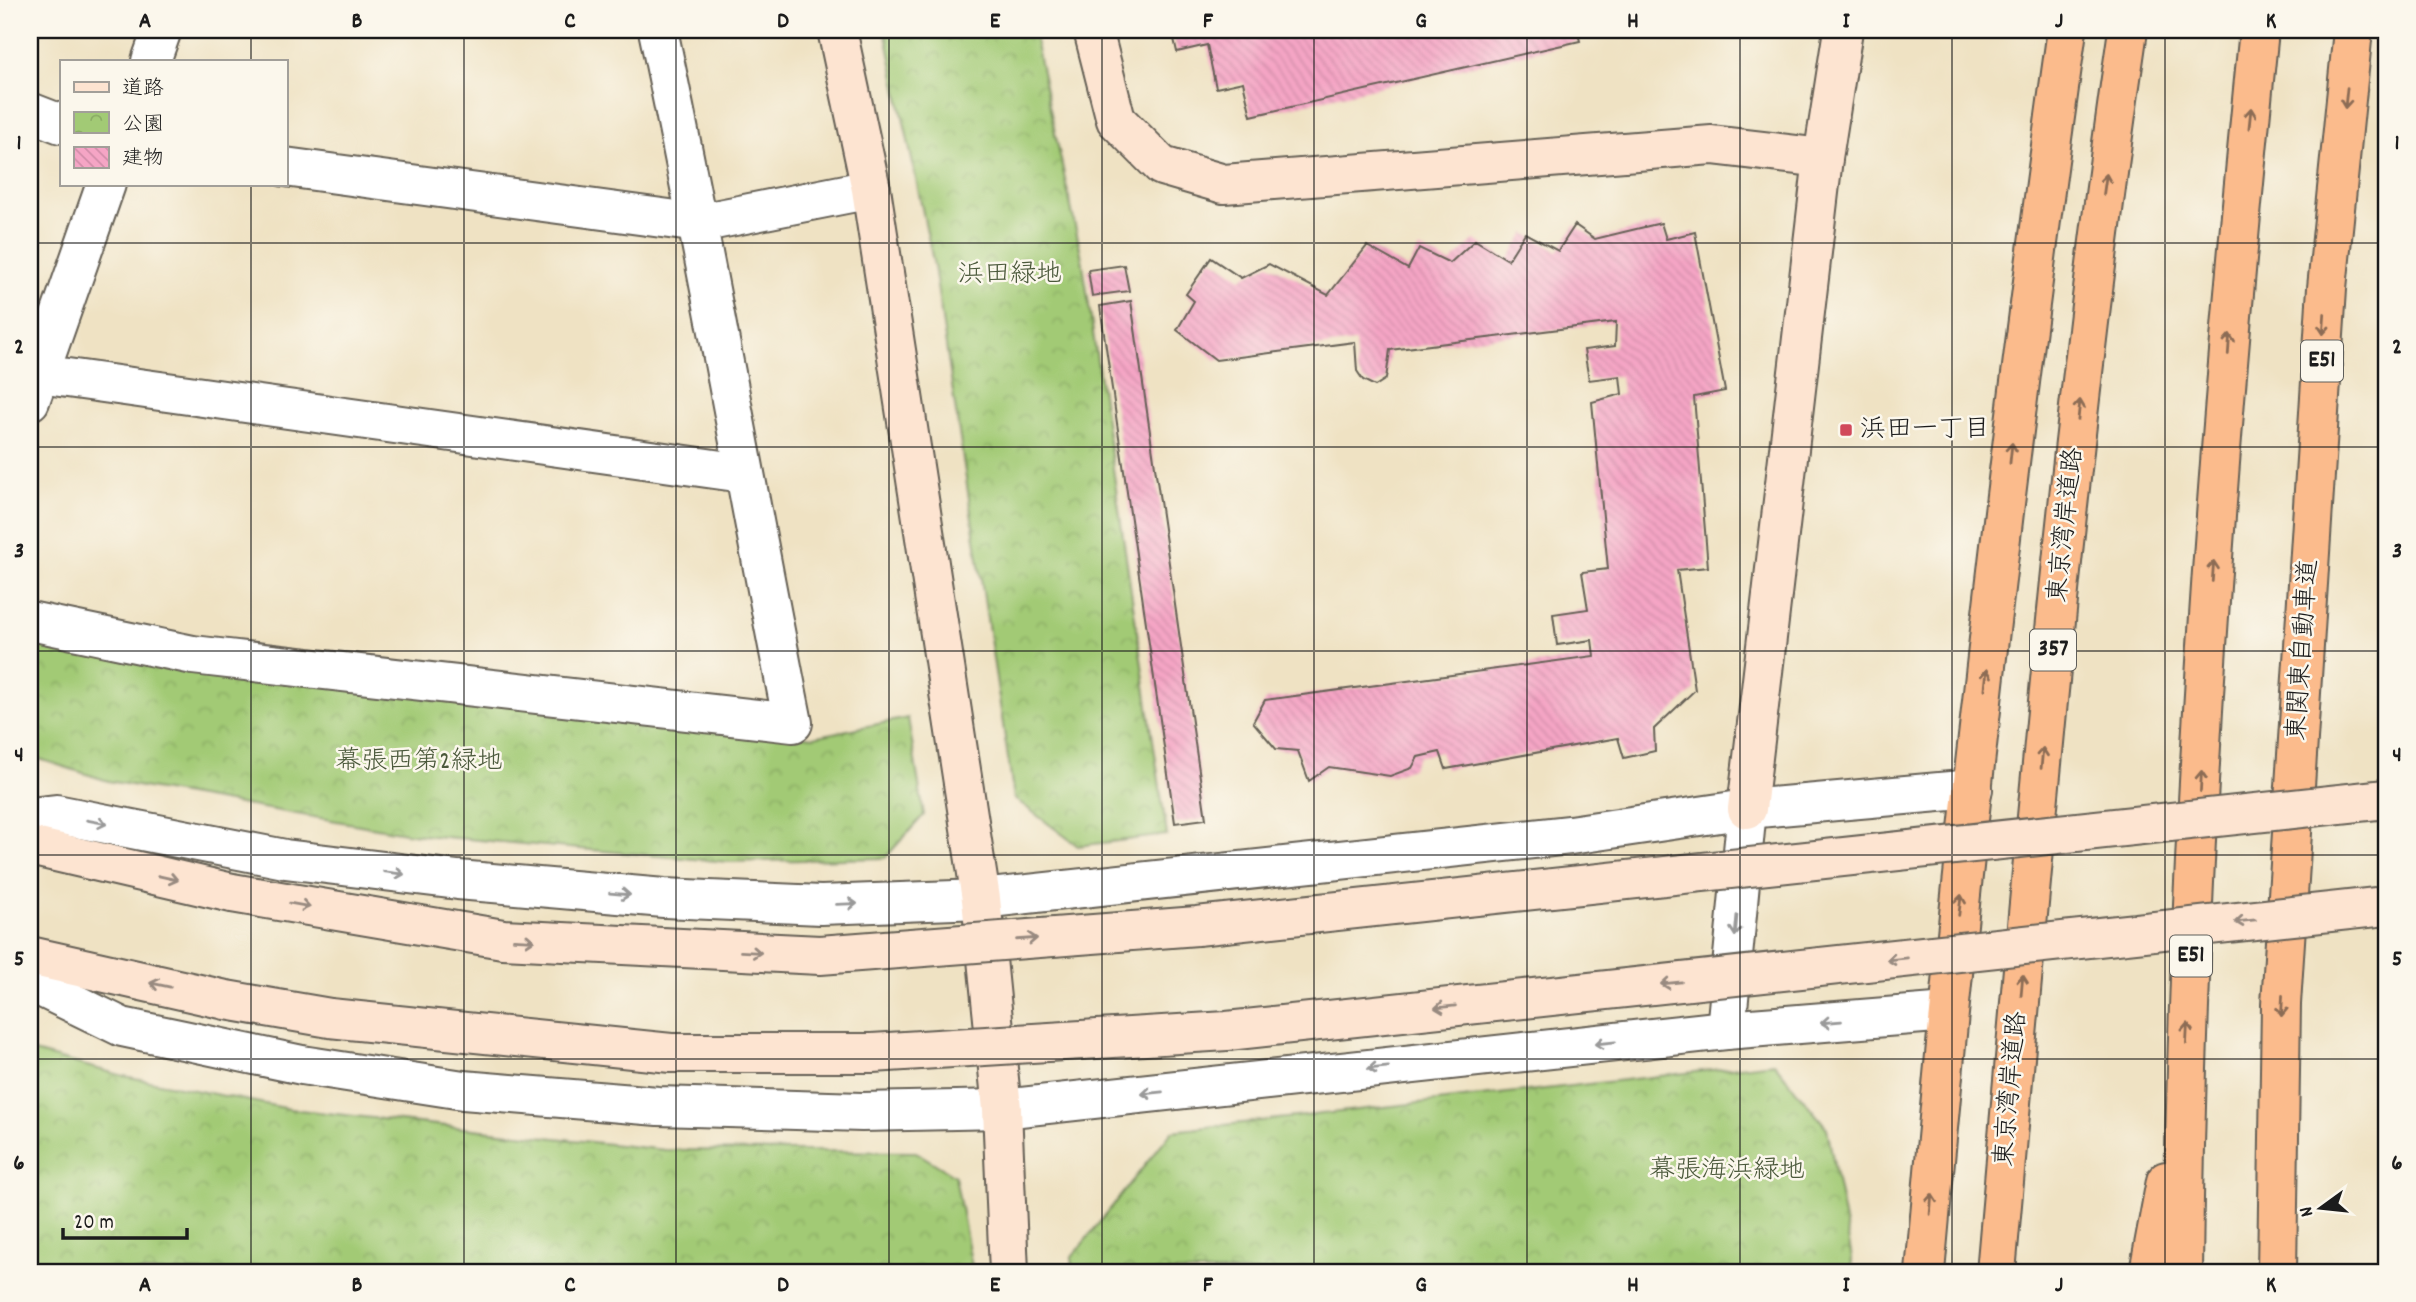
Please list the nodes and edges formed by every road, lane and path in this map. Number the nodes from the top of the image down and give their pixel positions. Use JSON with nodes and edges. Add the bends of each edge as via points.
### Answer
{"nodes":[{"id":1,"x":162,"y":30,"type":"edge"},
{"id":2,"x":658,"y":30,"type":"edge"},
{"id":3,"x":837,"y":30,"type":"edge"},
{"id":4,"x":1093,"y":30,"type":"edge"},
{"id":5,"x":1843,"y":30,"type":"edge"},
{"id":6,"x":2067,"y":30,"type":"edge"},
{"id":7,"x":2128,"y":30,"type":"edge"},
{"id":8,"x":2259,"y":30,"type":"edge"},
{"id":9,"x":2353,"y":30,"type":"edge"},
{"id":10,"x":150,"y":60,"type":"edge"},
{"id":11,"x":30,"y":112,"type":"edge"},
{"id":12,"x":60,"y":124,"type":"edge"},
{"id":13,"x":1823,"y":158,"type":"junction"},
{"id":14,"x":287,"y":167,"type":"edge"},
{"id":15,"x":105,"y":186,"type":"edge"},
{"id":16,"x":872,"y":189,"type":"junction"},
{"id":17,"x":699,"y":223,"type":"junction"},
{"id":18,"x":34,"y":387,"type":"edge"},
{"id":19,"x":743,"y":472,"type":"junction"},
{"id":20,"x":30,"y":621,"type":"edge"},
{"id":21,"x":1973,"y":789,"type":"junction"},
{"id":22,"x":2386,"y":799,"type":"edge"},
{"id":23,"x":1747,"y":809,"type":"junction"},
{"id":24,"x":30,"y":817,"type":"edge"},
{"id":25,"x":30,"y":846,"type":"edge"},
{"id":26,"x":981,"y":899,"type":"junction"},
{"id":27,"x":2386,"y":906,"type":"edge"},
{"id":28,"x":30,"y":956,"type":"edge"},
{"id":29,"x":30,"y":982,"type":"edge"},
{"id":30,"x":1948,"y":1012,"type":"junction"},
{"id":31,"x":1726,"y":1030,"type":"junction"},
{"id":32,"x":2185,"y":1083,"type":"junction"},
{"id":33,"x":1002,"y":1109,"type":"junction"},
{"id":34,"x":2276,"y":1172,"type":"junction"},
{"id":35,"x":1009,"y":1272,"type":"edge"},
{"id":36,"x":1925,"y":1272,"type":"edge"},
{"id":37,"x":1996,"y":1272,"type":"edge"},
{"id":38,"x":2148,"y":1272,"type":"edge"},
{"id":39,"x":2183,"y":1272,"type":"edge"},
{"id":40,"x":2277,"y":1272,"type":"edge"},
{"id":41,"x":2298,"y":1272,"type":"edge"}],
"edges":[{"from":1,"to":10,"type":"street"},
{"from":2,"to":17,"type":"street"},
{"from":3,"to":16,"type":"street"},
{"from":4,"to":13,"type":"street","via":[[1116,120],[1162,166],[1224,184],[1712,145]]},
{"from":5,"to":13,"type":"street"},
{"from":21,"to":6,"type":"highway","one_way":true,"via":[[2027,313]]},
{"from":37,"to":7,"type":"highway","name":"東京湾岸道路","number":"357","one_way":true,"bridge":true,"via":[[2047,702],[2102,204]]},
{"from":32,"to":8,"type":"highway","number":"E51","one_way":true,"via":[[2208,639],[2233,282]]},
{"from":9,"to":34,"type":"highway","name":"東関東自動車道","number":"E51","one_way":true,"via":[[2327,288],[2281,1004]]},
{"from":11,"to":12,"type":"street"},
{"from":13,"to":23,"type":"street"},
{"from":14,"to":17,"type":"street"},
{"from":15,"to":18,"type":"street"},
{"from":16,"to":17,"type":"street"},
{"from":16,"to":26,"type":"street"},
{"from":17,"to":19,"type":"street"},
{"from":18,"to":19,"type":"street"},
{"from":19,"to":20,"type":"street","via":[[793,723],[192,654]]},
{"from":21,"to":23,"type":"street"},
{"from":30,"to":21,"type":"highway","one_way":true},
{"from":25,"to":22,"type":"street","one_way":true,"bridge":true,"via":[[232,894],[503,939],[820,955],[1197,926]]},
{"from":23,"to":26,"type":"street","via":[[1570,835]]},
{"from":23,"to":31,"type":"street","one_way":true},
{"from":24,"to":26,"type":"street","one_way":true,"via":[[56,814],[285,859],[664,898],[821,905]]},
{"from":26,"to":33,"type":"street"},
{"from":27,"to":28,"type":"street","one_way":true,"bridge":true,"via":[[1227,1031],[872,1053],[671,1053],[330,1017],[226,1000]]},
{"from":29,"to":33,"type":"street","via":[[122,1027],[302,1065],[463,1090],[658,1106],[862,1112]]},
{"from":30,"to":31,"type":"street","one_way":true},
{"from":36,"to":30,"type":"highway","one_way":true},
{"from":31,"to":33,"type":"street","one_way":true},
{"from":32,"to":38,"type":"highway"},
{"from":32,"to":39,"type":"highway","number":"E51"},
{"from":33,"to":35,"type":"street"},
{"from":34,"to":40,"type":"highway","name":"東関東自動車道","number":"E51"},
{"from":34,"to":41,"type":"highway"}]}
